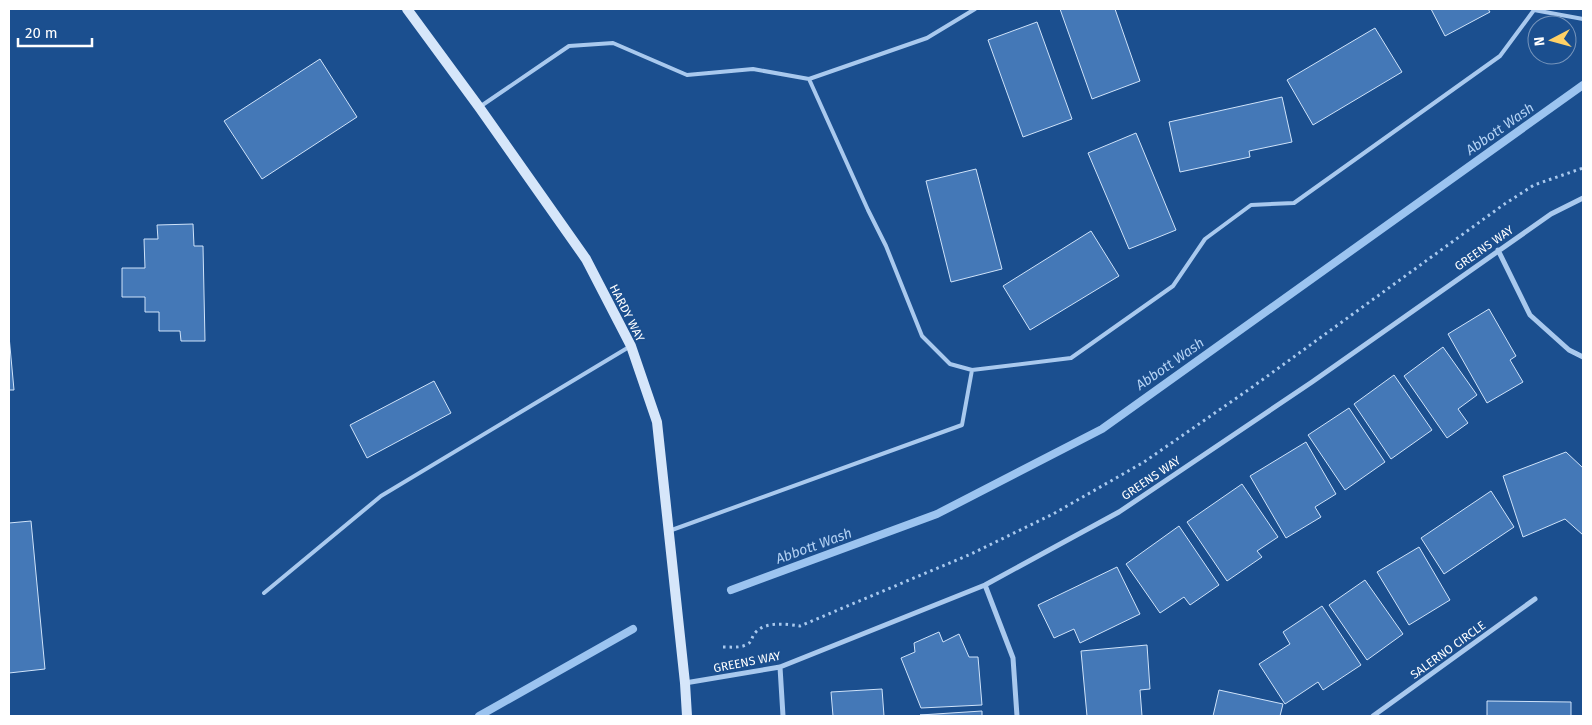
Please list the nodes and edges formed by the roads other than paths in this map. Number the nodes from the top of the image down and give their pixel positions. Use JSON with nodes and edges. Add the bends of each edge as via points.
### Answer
{"nodes":[{"id":1,"x":407,"y":9,"type":"edge"},
{"id":2,"x":975,"y":9,"type":"edge"},
{"id":3,"x":1534,"y":10,"type":"edge"},
{"id":4,"x":1583,"y":19,"type":"edge"},
{"id":5,"x":809,"y":79,"type":"junction"},
{"id":6,"x":479,"y":107,"type":"junction"},
{"id":7,"x":1583,"y":198,"type":"edge"},
{"id":8,"x":1498,"y":250,"type":"junction"},
{"id":9,"x":631,"y":346,"type":"junction"},
{"id":10,"x":1583,"y":357,"type":"edge"},
{"id":11,"x":972,"y":370,"type":"junction"},
{"id":12,"x":669,"y":531,"type":"junction"},
{"id":13,"x":985,"y":585,"type":"junction"},
{"id":14,"x":264,"y":593,"type":"dead end"},
{"id":15,"x":1535,"y":599,"type":"dead end"},
{"id":16,"x":780,"y":667,"type":"junction"},
{"id":17,"x":685,"y":683,"type":"junction"},
{"id":18,"x":680,"y":716,"type":"edge"},
{"id":19,"x":687,"y":716,"type":"edge"},
{"id":20,"x":783,"y":716,"type":"edge"},
{"id":21,"x":1017,"y":716,"type":"edge"},
{"id":22,"x":1372,"y":716,"type":"edge"}],
"edges":[{"from":1,"to":6,"type":"main road","name":"HARDY WAY"},
{"from":2,"to":5,"type":"lane","via":[[927,38]]},
{"from":3,"to":4,"type":"lane"},
{"from":3,"to":11,"type":"lane","via":[[1500,56],[1294,203],[1251,205],[1205,239],[1174,286],[1071,358]]},
{"from":5,"to":6,"type":"lane","via":[[753,69],[687,74],[614,43],[569,46]]},
{"from":5,"to":11,"type":"lane","via":[[886,246],[922,336],[950,364]]},
{"from":6,"to":9,"type":"main road","name":"HARDY WAY","via":[[586,258]]},
{"from":7,"to":8,"type":"street","name":"GREENS WAY","via":[[1551,214]]},
{"from":8,"to":10,"type":"street","via":[[1530,314],[1569,350]]},
{"from":8,"to":13,"type":"street","name":"GREENS WAY","via":[[1312,382],[1119,512]]},
{"from":9,"to":12,"type":"main road","name":"HARDY WAY","via":[[656,422]]},
{"from":9,"to":14,"type":"lane","via":[[381,496]]},
{"from":11,"to":12,"type":"lane","via":[[962,425]]},
{"from":12,"to":17,"type":"main road","name":"HARDY WAY"},
{"from":13,"to":16,"type":"street","name":"GREENS WAY"},
{"from":13,"to":21,"type":"street","via":[[1013,658]]},
{"from":15,"to":22,"type":"street","name":"SALERNO CIRCLE"},
{"from":16,"to":17,"type":"street","name":"GREENS WAY"},
{"from":16,"to":20,"type":"street"},
{"from":17,"to":18,"type":"main road","name":"HARDY WAY"},
{"from":17,"to":19,"type":"main road","name":"HARDY WAY"}]}
